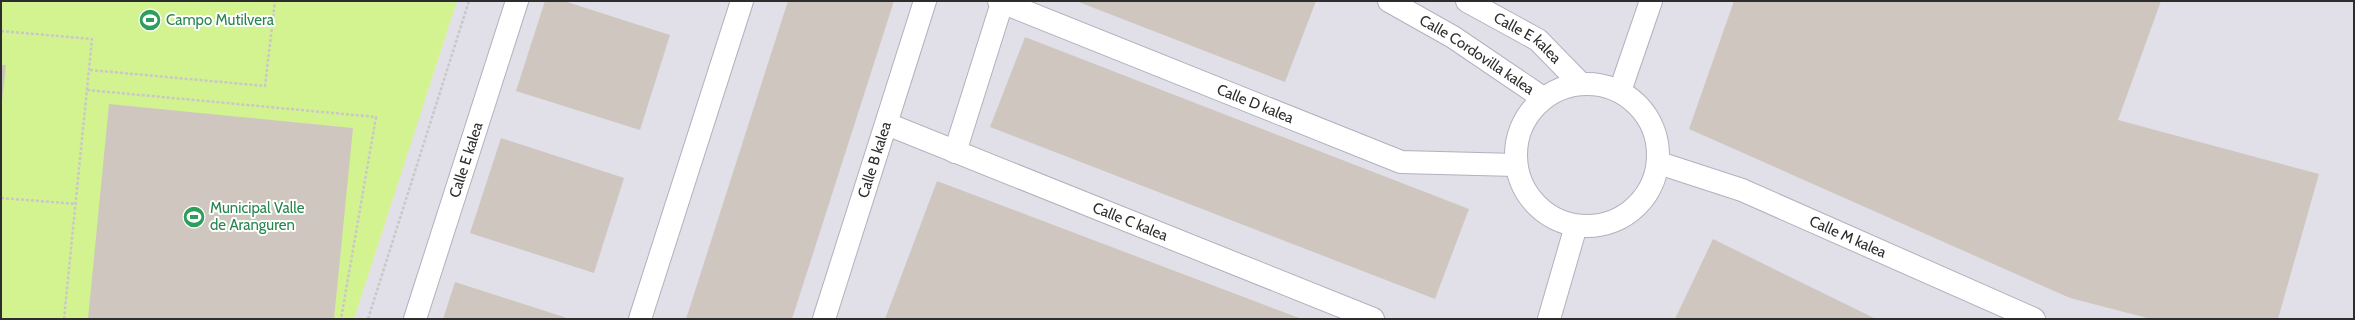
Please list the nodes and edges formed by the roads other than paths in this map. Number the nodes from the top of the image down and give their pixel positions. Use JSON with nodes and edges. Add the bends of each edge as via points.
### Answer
{"nodes":[{"id":1,"x":517,"y":1,"type":"edge"},
{"id":2,"x":742,"y":1,"type":"edge"},
{"id":3,"x":925,"y":1,"type":"edge"},
{"id":4,"x":1389,"y":1,"type":"edge"},
{"id":5,"x":1467,"y":1,"type":"edge"},
{"id":6,"x":1651,"y":1,"type":"edge"},
{"id":7,"x":1000,"y":2,"type":"edge"},
{"id":8,"x":1580,"y":83,"type":"junction"},
{"id":9,"x":1620,"y":91,"type":"junction"},
{"id":10,"x":1543,"y":98,"type":"junction"},
{"id":11,"x":887,"y":124,"type":"junction"},
{"id":12,"x":955,"y":152,"type":"junction"},
{"id":13,"x":1659,"y":163,"type":"junction"},
{"id":14,"x":1516,"y":165,"type":"junction"},
{"id":15,"x":1576,"y":226,"type":"junction"},
{"id":16,"x":414,"y":319,"type":"edge"},
{"id":17,"x":640,"y":319,"type":"edge"},
{"id":18,"x":824,"y":319,"type":"edge"},
{"id":19,"x":1373,"y":319,"type":"edge"},
{"id":20,"x":1549,"y":319,"type":"edge"},
{"id":21,"x":2034,"y":319,"type":"edge"}],
"edges":[{"from":1,"to":16,"type":"street","name":"Calle E kalea"},
{"from":2,"to":17,"type":"street"},
{"from":3,"to":11,"type":"street","name":"Calle B kalea"},
{"from":4,"to":10,"type":"street","name":"Calle Cordovilla kalea","via":[[1453,37]]},
{"from":5,"to":8,"type":"street","name":"Calle E kalea","via":[[1538,40]]},
{"from":6,"to":9,"type":"street"},
{"from":7,"to":12,"type":"street","name":"Calle D kalea"},
{"from":7,"to":14,"type":"street","name":"Calle D kalea","via":[[1400,162]]},
{"from":8,"to":9,"type":"street","via":[[1601,84]]},
{"from":8,"to":10,"type":"street","via":[[1561,88]]},
{"from":9,"to":13,"type":"street","via":[[1638,104],[1651,121],[1658,141]]},
{"from":10,"to":14,"type":"street","via":[[1526,116],[1517,140]]},
{"from":11,"to":12,"type":"street","name":"Calle C kalea"},
{"from":11,"to":18,"type":"street","name":"Calle B kalea"},
{"from":12,"to":19,"type":"street","name":"Calle C kalea"},
{"from":13,"to":15,"type":"street","via":[[1652,185],[1639,205],[1621,218],[1599,226]]},
{"from":13,"to":21,"type":"street","name":"Calle M kalea","via":[[1742,190]]},
{"from":14,"to":15,"type":"street","via":[[1526,194],[1548,215]]},
{"from":15,"to":20,"type":"street"}]}
